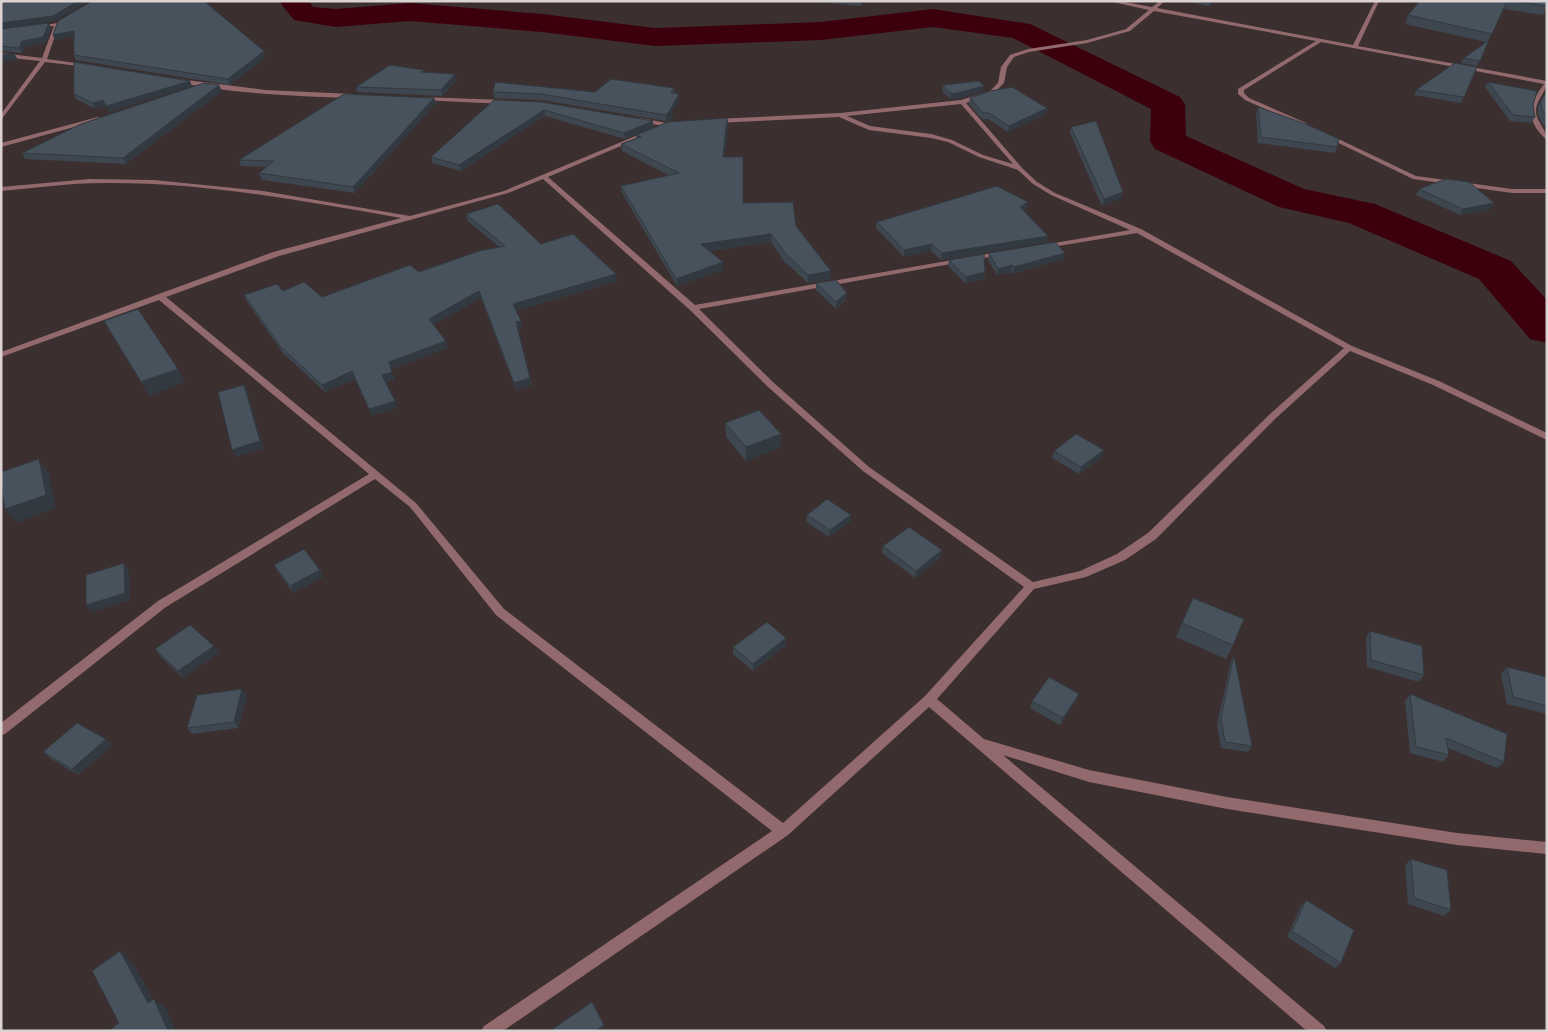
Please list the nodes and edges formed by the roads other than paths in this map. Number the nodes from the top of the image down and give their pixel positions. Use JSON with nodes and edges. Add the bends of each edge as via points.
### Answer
{"nodes":[{"id":1,"x":1110,"y":1,"type":"edge"},
{"id":2,"x":1163,"y":1,"type":"edge"},
{"id":3,"x":1377,"y":1,"type":"edge"},
{"id":4,"x":1153,"y":9,"type":"junction"},
{"id":5,"x":30,"y":28,"type":"edge"},
{"id":6,"x":1321,"y":40,"type":"junction"},
{"id":7,"x":1355,"y":46,"type":"junction"},
{"id":8,"x":1,"y":55,"type":"edge"},
{"id":9,"x":44,"y":59,"type":"junction"},
{"id":10,"x":90,"y":66,"type":"edge"},
{"id":11,"x":172,"y":79,"type":"edge"},
{"id":12,"x":1547,"y":83,"type":"edge"},
{"id":13,"x":207,"y":86,"type":"junction"},
{"id":14,"x":189,"y":92,"type":"edge"},
{"id":15,"x":356,"y":97,"type":"edge"},
{"id":16,"x":415,"y":99,"type":"edge"},
{"id":17,"x":513,"y":102,"type":"edge"},
{"id":18,"x":962,"y":102,"type":"junction"},
{"id":19,"x":840,"y":115,"type":"junction"},
{"id":20,"x":107,"y":116,"type":"edge"},
{"id":21,"x":1,"y":118,"type":"edge"},
{"id":22,"x":631,"y":118,"type":"edge"},
{"id":23,"x":706,"y":121,"type":"edge"},
{"id":24,"x":1314,"y":129,"type":"edge"},
{"id":25,"x":1321,"y":132,"type":"edge"},
{"id":26,"x":1547,"y":138,"type":"edge"},
{"id":27,"x":1,"y":145,"type":"edge"},
{"id":28,"x":1021,"y":170,"type":"junction"},
{"id":29,"x":545,"y":177,"type":"junction"},
{"id":30,"x":1,"y":189,"type":"edge"},
{"id":31,"x":1547,"y":191,"type":"edge"},
{"id":32,"x":413,"y":217,"type":"junction"},
{"id":33,"x":1138,"y":231,"type":"junction"},
{"id":34,"x":1034,"y":248,"type":"edge"},
{"id":35,"x":1006,"y":253,"type":"edge"},
{"id":36,"x":161,"y":297,"type":"junction"},
{"id":37,"x":694,"y":308,"type":"junction"},
{"id":38,"x":1349,"y":348,"type":"junction"},
{"id":39,"x":1,"y":355,"type":"edge"},
{"id":40,"x":1547,"y":437,"type":"edge"},
{"id":41,"x":376,"y":474,"type":"junction"},
{"id":42,"x":1031,"y":586,"type":"junction"},
{"id":43,"x":929,"y":700,"type":"junction"},
{"id":44,"x":1,"y":730,"type":"edge"},
{"id":45,"x":980,"y":743,"type":"junction"},
{"id":46,"x":783,"y":831,"type":"junction"},
{"id":47,"x":1547,"y":848,"type":"edge"},
{"id":48,"x":489,"y":1031,"type":"edge"},
{"id":49,"x":1319,"y":1031,"type":"edge"}],
"edges":[{"from":1,"to":4,"type":"street"},
{"from":2,"to":4,"type":"street"},
{"from":3,"to":7,"type":"street"},
{"from":4,"to":6,"type":"street"},
{"from":4,"to":18,"type":"street","via":[[1128,30],[1012,56],[1004,67],[1000,83],[992,92]]},
{"from":5,"to":9,"type":"street","via":[[60,22]]},
{"from":6,"to":7,"type":"street"},
{"from":6,"to":24,"type":"street","via":[[1241,89],[1241,94],[1247,99]]},
{"from":7,"to":12,"type":"street"},
{"from":8,"to":9,"type":"street"},
{"from":9,"to":10,"type":"street"},
{"from":9,"to":21,"type":"street"},
{"from":11,"to":13,"type":"street"},
{"from":12,"to":26,"type":"street","via":[[1532,105],[1536,124]]},
{"from":13,"to":14,"type":"street"},
{"from":13,"to":15,"type":"street"},
{"from":16,"to":17,"type":"street"},
{"from":18,"to":19,"type":"street"},
{"from":18,"to":28,"type":"street"},
{"from":19,"to":23,"type":"street"},
{"from":19,"to":28,"type":"street","via":[[875,130],[950,141]]},
{"from":20,"to":27,"type":"street"},
{"from":22,"to":29,"type":"street","via":[[670,124]]},
{"from":25,"to":31,"type":"street","via":[[1416,178],[1512,191]]},
{"from":28,"to":33,"type":"street","via":[[1053,194]]},
{"from":29,"to":32,"type":"street","via":[[506,192]]},
{"from":29,"to":37,"type":"street"},
{"from":30,"to":32,"type":"street","via":[[117,181],[179,184]]},
{"from":32,"to":36,"type":"street","via":[[276,254]]},
{"from":33,"to":34,"type":"street"},
{"from":33,"to":38,"type":"street"},
{"from":35,"to":37,"type":"street"},
{"from":36,"to":39,"type":"street"},
{"from":36,"to":41,"type":"street"},
{"from":37,"to":42,"type":"street","via":[[771,385],[866,469]]},
{"from":38,"to":40,"type":"street","via":[[1436,383]]},
{"from":38,"to":42,"type":"street","via":[[1272,417],[1152,536],[1121,557],[1082,574]]},
{"from":41,"to":44,"type":"street","via":[[162,604]]},
{"from":41,"to":46,"type":"street","via":[[413,505],[500,612]]},
{"from":42,"to":43,"type":"street"},
{"from":43,"to":45,"type":"street"},
{"from":43,"to":46,"type":"street"},
{"from":45,"to":47,"type":"street","via":[[1089,776],[1227,802],[1457,839]]},
{"from":45,"to":49,"type":"street"},
{"from":46,"to":48,"type":"street"}]}
